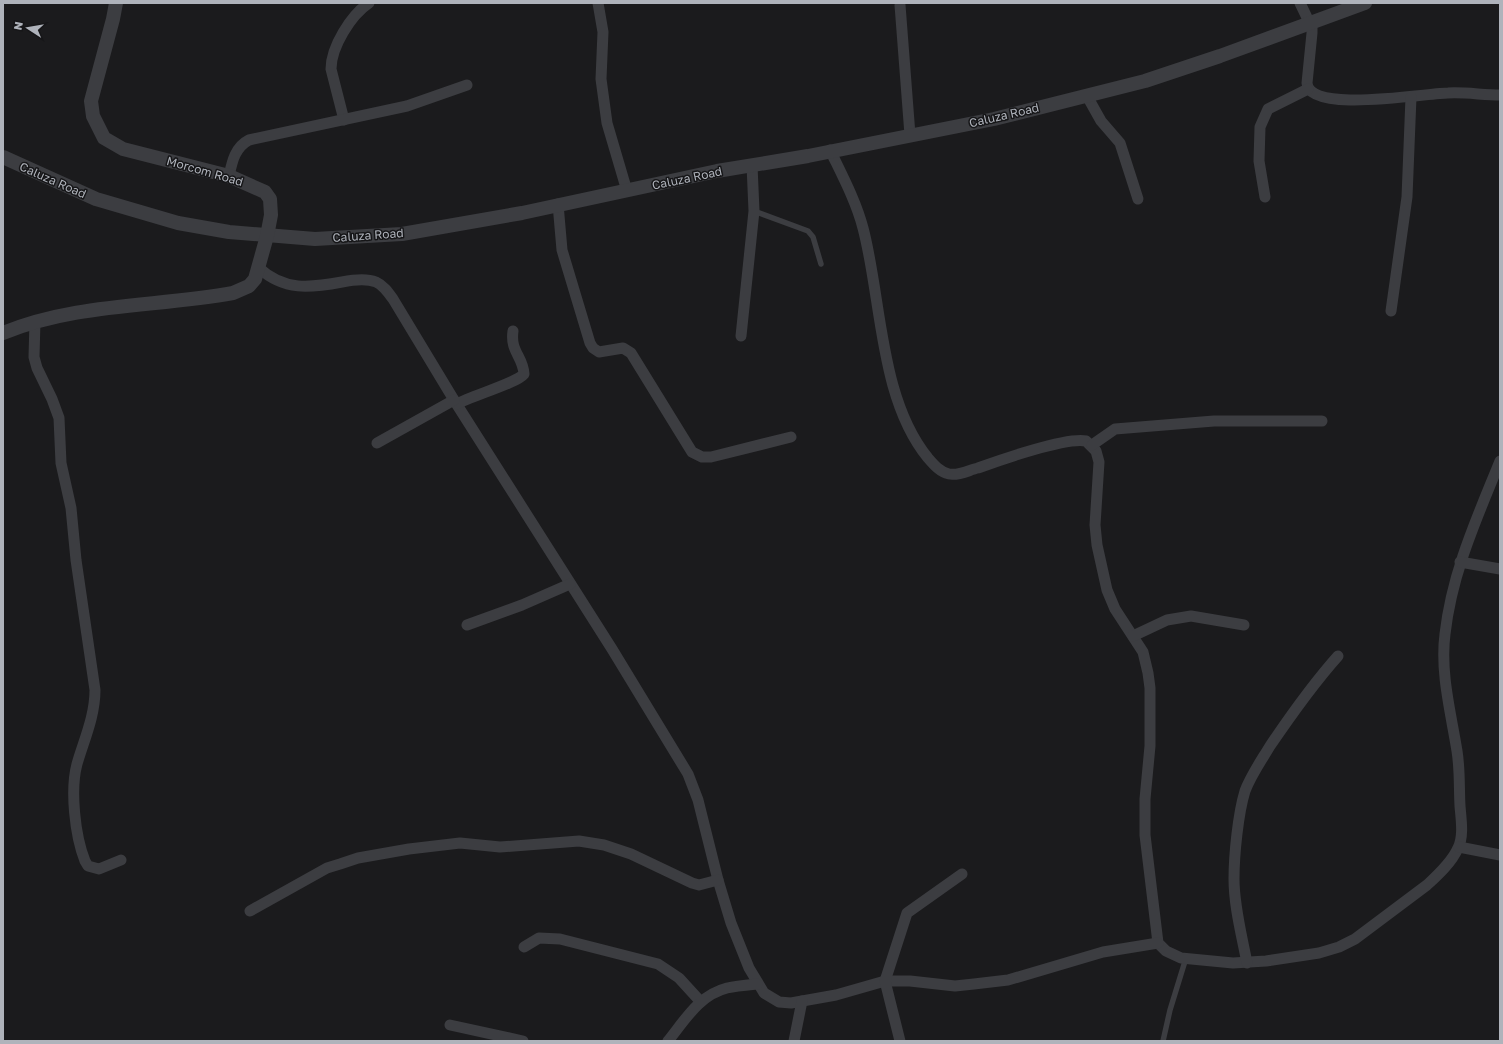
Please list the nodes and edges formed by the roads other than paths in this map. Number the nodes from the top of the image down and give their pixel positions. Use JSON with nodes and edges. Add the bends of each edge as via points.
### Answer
{"nodes":[{"id":1,"x":116,"y":3,"type":"edge"},
{"id":2,"x":369,"y":3,"type":"edge"},
{"id":3,"x":598,"y":3,"type":"edge"},
{"id":4,"x":1300,"y":3,"type":"edge"},
{"id":5,"x":1365,"y":3,"type":"edge"},
{"id":6,"x":900,"y":5,"type":"dead end"},
{"id":7,"x":1310,"y":23,"type":"junction"},
{"id":8,"x":466,"y":85,"type":"dead end"},
{"id":9,"x":1308,"y":89,"type":"junction"},
{"id":10,"x":1500,"y":95,"type":"edge"},
{"id":11,"x":1087,"y":96,"type":"junction"},
{"id":12,"x":1411,"y":97,"type":"junction"},
{"id":13,"x":344,"y":120,"type":"junction"},
{"id":14,"x":910,"y":135,"type":"junction"},
{"id":15,"x":830,"y":150,"type":"junction"},
{"id":16,"x":3,"y":157,"type":"edge"},
{"id":17,"x":752,"y":165,"type":"junction"},
{"id":18,"x":229,"y":176,"type":"junction"},
{"id":19,"x":626,"y":191,"type":"junction"},
{"id":20,"x":1265,"y":197,"type":"dead end"},
{"id":21,"x":1138,"y":199,"type":"dead end"},
{"id":22,"x":558,"y":204,"type":"junction"},
{"id":23,"x":754,"y":211,"type":"junction"},
{"id":24,"x":268,"y":236,"type":"junction"},
{"id":25,"x":821,"y":264,"type":"dead end"},
{"id":26,"x":259,"y":268,"type":"junction"},
{"id":27,"x":1391,"y":311,"type":"dead end"},
{"id":28,"x":35,"y":321,"type":"junction"},
{"id":29,"x":513,"y":331,"type":"dead end"},
{"id":30,"x":3,"y":333,"type":"edge"},
{"id":31,"x":741,"y":336,"type":"dead end"},
{"id":32,"x":455,"y":402,"type":"junction"},
{"id":33,"x":1322,"y":421,"type":"dead end"},
{"id":34,"x":791,"y":437,"type":"dead end"},
{"id":35,"x":377,"y":443,"type":"dead end"},
{"id":36,"x":1092,"y":445,"type":"junction"},
{"id":37,"x":1500,"y":461,"type":"edge"},
{"id":38,"x":1460,"y":562,"type":"junction"},
{"id":39,"x":1500,"y":569,"type":"edge"},
{"id":40,"x":570,"y":584,"type":"junction"},
{"id":41,"x":467,"y":625,"type":"dead end"},
{"id":42,"x":1244,"y":625,"type":"dead end"},
{"id":43,"x":1133,"y":636,"type":"junction"},
{"id":44,"x":1338,"y":656,"type":"dead end"},
{"id":45,"x":1459,"y":847,"type":"junction"},
{"id":46,"x":1500,"y":855,"type":"edge"},
{"id":47,"x":121,"y":860,"type":"dead end"},
{"id":48,"x":962,"y":874,"type":"dead end"},
{"id":49,"x":718,"y":880,"type":"junction"},
{"id":50,"x":250,"y":911,"type":"dead end"},
{"id":51,"x":1158,"y":943,"type":"junction"},
{"id":52,"x":524,"y":946,"type":"dead end"},
{"id":53,"x":1186,"y":958,"type":"junction"},
{"id":54,"x":1247,"y":963,"type":"junction"},
{"id":55,"x":884,"y":981,"type":"junction"},
{"id":56,"x":757,"y":984,"type":"junction"},
{"id":57,"x":700,"y":1001,"type":"junction"},
{"id":58,"x":802,"y":1001,"type":"junction"},
{"id":59,"x":450,"y":1025,"type":"dead end"},
{"id":60,"x":523,"y":1041,"type":"edge"},
{"id":61,"x":668,"y":1041,"type":"edge"},
{"id":62,"x":794,"y":1041,"type":"edge"},
{"id":63,"x":900,"y":1041,"type":"edge"},
{"id":64,"x":1163,"y":1041,"type":"edge"}],
"edges":[{"from":1,"to":18,"type":"street","name":"Morcom Road","via":[[91,101],[93,116],[104,138],[123,149]]},
{"from":2,"to":13,"type":"street","via":[[344,30],[331,60]]},
{"from":3,"to":19,"type":"street","via":[[603,32],[601,79],[607,123]]},
{"from":4,"to":7,"type":"street"},
{"from":5,"to":7,"type":"street","name":"Caluza Road"},
{"from":6,"to":14,"type":"street"},
{"from":7,"to":9,"type":"street","via":[[1312,38]]},
{"from":7,"to":11,"type":"street","name":"Caluza Road","via":[[1160,76]]},
{"from":8,"to":13,"type":"street","via":[[407,106]]},
{"from":9,"to":12,"type":"street","via":[[1314,95],[1340,99]]},
{"from":9,"to":20,"type":"street","via":[[1268,109],[1260,127],[1259,161]]},
{"from":10,"to":12,"type":"street","via":[[1448,92]]},
{"from":11,"to":14,"type":"street","name":"Caluza Road","via":[[994,119]]},
{"from":11,"to":21,"type":"street","via":[[1101,121],[1120,143]]},
{"from":12,"to":27,"type":"street","via":[[1407,197]]},
{"from":13,"to":18,"type":"street","via":[[259,136],[242,143],[231,163]]},
{"from":14,"to":15,"type":"street","name":"Caluza Road"},
{"from":15,"to":17,"type":"street","name":"Caluza Road"},
{"from":15,"to":36,"type":"street","via":[[863,227],[886,358],[897,399],[910,429],[933,464],[942,472],[956,474],[1074,440],[1086,441]]},
{"from":16,"to":24,"type":"street","name":"Caluza Road","via":[[96,199],[178,223]]},
{"from":17,"to":19,"type":"street","name":"Caluza Road"},
{"from":17,"to":23,"type":"street"},
{"from":18,"to":24,"type":"street","name":"Morcom Road","via":[[265,192],[270,199]]},
{"from":19,"to":22,"type":"street","name":"Caluza Road"},
{"from":22,"to":24,"type":"street","name":"Caluza Road","via":[[444,228],[402,234],[316,239]]},
{"from":22,"to":34,"type":"street","via":[[562,250],[590,343],[600,352],[620,348],[631,354],[692,452],[702,457],[711,457]]},
{"from":23,"to":25,"type":"lane","via":[[808,231],[813,237]]},
{"from":23,"to":31,"type":"street"},
{"from":24,"to":26,"type":"street","name":"Morcom Road"},
{"from":26,"to":28,"type":"street","name":"Morcom Road","via":[[249,286],[232,293],[81,311]]},
{"from":26,"to":32,"type":"street","via":[[274,281],[294,286],[352,280],[376,282],[393,298]]},
{"from":28,"to":30,"type":"street","name":"Morcom Road"},
{"from":28,"to":47,"type":"street","via":[[36,368],[59,418],[62,463],[71,508],[95,690],[94,709],[75,772],[73,800],[88,866],[99,869]]},
{"from":29,"to":32,"type":"street","via":[[513,348],[524,374],[516,380]]},
{"from":32,"to":35,"type":"street"},
{"from":32,"to":40,"type":"street"},
{"from":33,"to":36,"type":"street","via":[[1214,421],[1115,430]]},
{"from":36,"to":43,"type":"street","via":[[1099,462],[1095,526],[1101,564],[1115,609]]},
{"from":37,"to":38,"type":"street"},
{"from":38,"to":39,"type":"street"},
{"from":38,"to":45,"type":"street","via":[[1450,596],[1444,653],[1457,754],[1461,821]]},
{"from":40,"to":41,"type":"street"},
{"from":40,"to":49,"type":"street","via":[[688,774],[698,800]]},
{"from":42,"to":43,"type":"street","via":[[1191,616],[1167,620]]},
{"from":43,"to":51,"type":"street","via":[[1143,652],[1150,688],[1145,835]]},
{"from":44,"to":54,"type":"street","via":[[1281,729],[1245,792],[1234,879]]},
{"from":45,"to":46,"type":"street"},
{"from":45,"to":54,"type":"street","via":[[1437,876],[1355,940],[1319,952]]},
{"from":48,"to":55,"type":"street","via":[[907,913]]},
{"from":49,"to":50,"type":"street","via":[[699,885],[631,854],[604,845],[579,841],[500,847],[444,844],[358,858],[327,868]]},
{"from":49,"to":56,"type":"street","via":[[731,923]]},
{"from":51,"to":53,"type":"street","via":[[1172,955]]},
{"from":51,"to":55,"type":"street","via":[[1103,952],[1008,980],[955,986],[910,980]]},
{"from":52,"to":57,"type":"street","via":[[539,938],[560,939],[658,964],[679,978]]},
{"from":53,"to":54,"type":"street"},
{"from":53,"to":64,"type":"lane"},
{"from":55,"to":58,"type":"street","via":[[836,995]]},
{"from":55,"to":63,"type":"street"},
{"from":56,"to":57,"type":"street","via":[[726,988]]},
{"from":56,"to":58,"type":"street","via":[[779,1002]]},
{"from":57,"to":61,"type":"street"},
{"from":58,"to":62,"type":"street"},
{"from":59,"to":60,"type":"street"}]}
